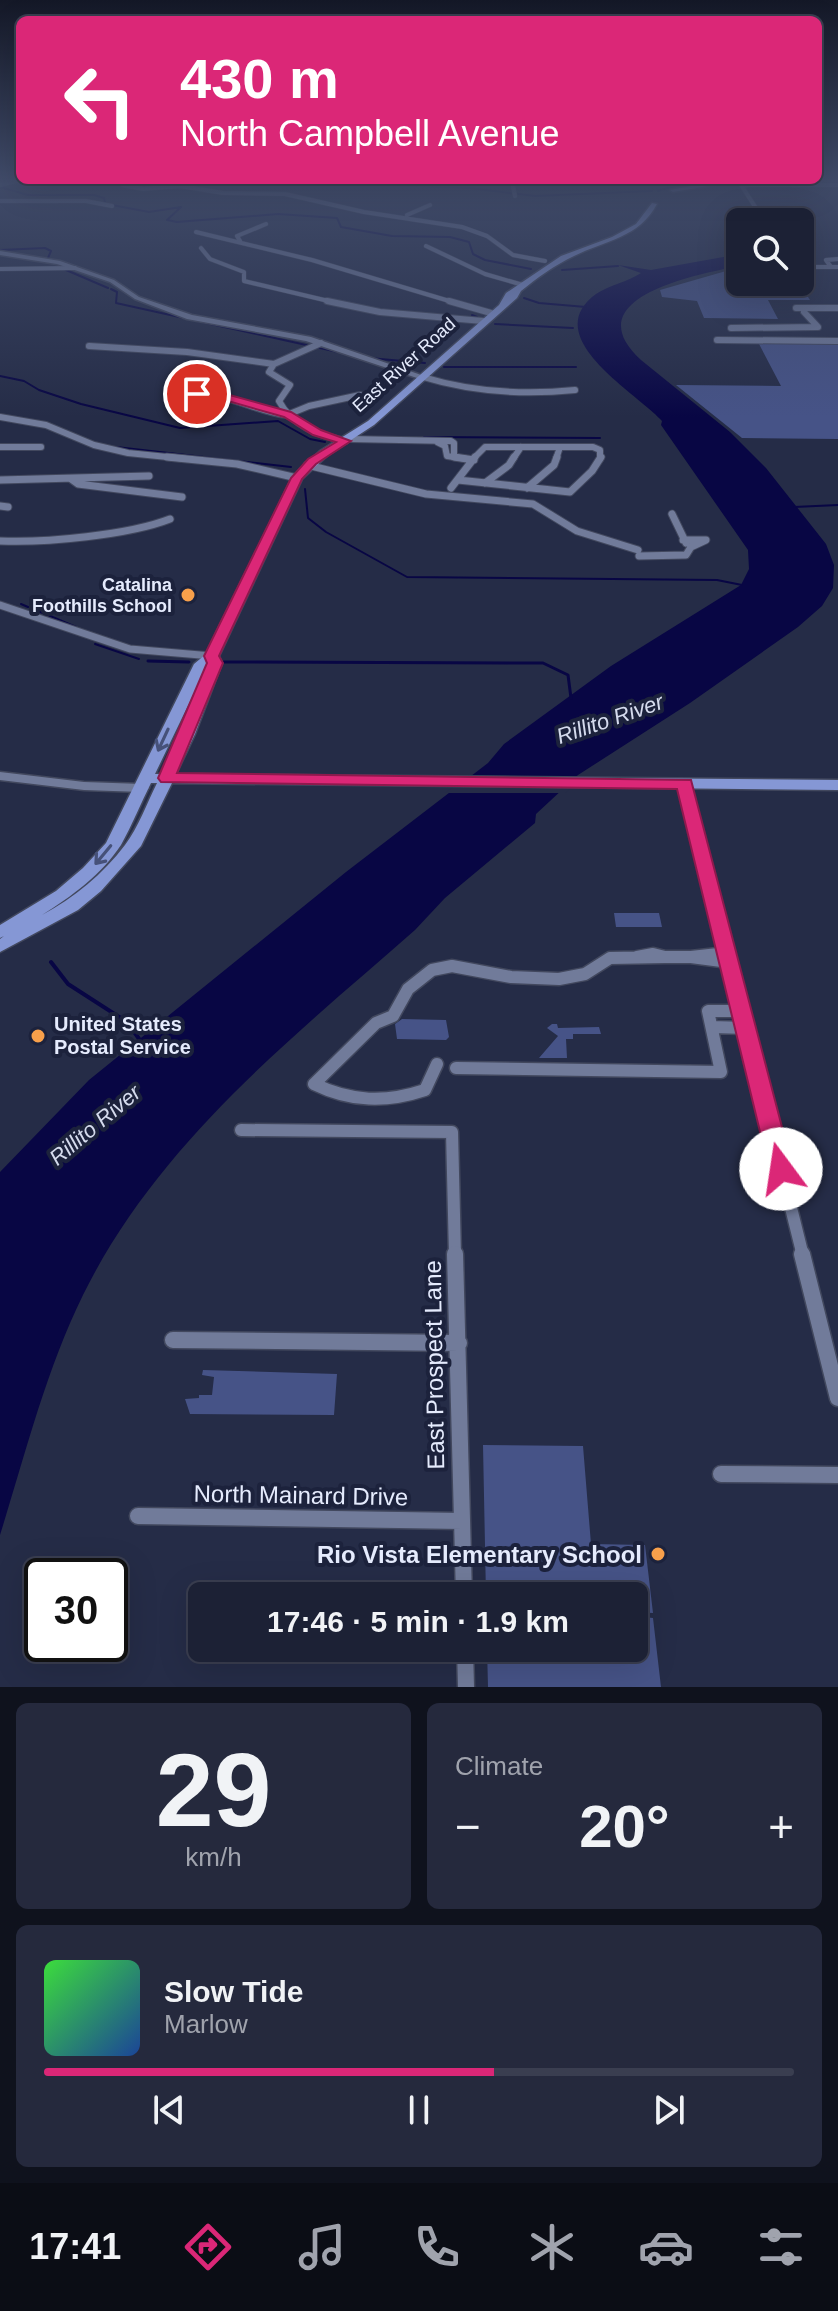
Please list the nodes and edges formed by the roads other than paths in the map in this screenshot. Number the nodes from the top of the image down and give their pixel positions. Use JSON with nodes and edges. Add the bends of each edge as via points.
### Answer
{"nodes":[{"id":1,"x":48,"y":260,"type":"edge"},
{"id":2,"x":212,"y":260,"type":"edge"},
{"id":3,"x":304,"y":260,"type":"edge"},
{"id":4,"x":458,"y":260,"type":"edge"},
{"id":5,"x":538,"y":260,"type":"edge"},
{"id":6,"x":565,"y":260,"type":"edge"},
{"id":7,"x":559,"y":262,"type":"junction"},
{"id":8,"x":834,"y":266,"type":"edge"},
{"id":9,"x":814,"y":267,"type":"edge"},
{"id":10,"x":75,"y":268,"type":"junction"},
{"id":11,"x":0,"y":269,"type":"edge"},
{"id":12,"x":523,"y":285,"type":"junction"},
{"id":13,"x":796,"y":308,"type":"dead end"},
{"id":14,"x":838,"y":308,"type":"edge"},
{"id":15,"x":804,"y":312,"type":"dead end"},
{"id":16,"x":491,"y":313,"type":"junction"},
{"id":17,"x":483,"y":321,"type":"junction"},
{"id":18,"x":723,"y":322,"type":"dead end"},
{"id":19,"x":731,"y":328,"type":"junction"},
{"id":20,"x":776,"y":328,"type":"junction"},
{"id":21,"x":730,"y":337,"type":"dead end"},
{"id":22,"x":717,"y":340,"type":"dead end"},
{"id":23,"x":783,"y":341,"type":"junction"},
{"id":24,"x":838,"y":341,"type":"edge"},
{"id":25,"x":321,"y":343,"type":"junction"},
{"id":26,"x":89,"y":346,"type":"dead end"},
{"id":27,"x":274,"y":364,"type":"junction"},
{"id":28,"x":423,"y":377,"type":"junction"},
{"id":29,"x":197,"y":394,"type":"dead end"},
{"id":30,"x":360,"y":395,"type":"dead end"},
{"id":31,"x":287,"y":415,"type":"junction"},
{"id":32,"x":0,"y":417,"type":"edge"},
{"id":33,"x":347,"y":440,"type":"junction"},
{"id":34,"x":0,"y":447,"type":"edge"},
{"id":35,"x":41,"y":447,"type":"dead end"},
{"id":36,"x":521,"y":447,"type":"junction"},
{"id":37,"x":560,"y":447,"type":"junction"},
{"id":38,"x":474,"y":460,"type":"junction"},
{"id":39,"x":307,"y":465,"type":"junction"},
{"id":40,"x":149,"y":476,"type":"dead end"},
{"id":41,"x":297,"y":478,"type":"junction"},
{"id":42,"x":71,"y":479,"type":"junction"},
{"id":43,"x":0,"y":480,"type":"edge"},
{"id":44,"x":458,"y":480,"type":"junction"},
{"id":45,"x":485,"y":483,"type":"junction"},
{"id":46,"x":451,"y":488,"type":"dead end"},
{"id":47,"x":527,"y":488,"type":"junction"},
{"id":48,"x":411,"y":490,"type":"junction"},
{"id":49,"x":182,"y":497,"type":"dead end"},
{"id":50,"x":672,"y":514,"type":"dead end"},
{"id":51,"x":170,"y":519,"type":"dead end"},
{"id":52,"x":683,"y":540,"type":"junction"},
{"id":53,"x":0,"y":541,"type":"edge"},
{"id":54,"x":691,"y":547,"type":"junction"},
{"id":55,"x":639,"y":556,"type":"dead end"},
{"id":56,"x":0,"y":605,"type":"edge"},
{"id":57,"x":212,"y":656,"type":"junction"},
{"id":58,"x":0,"y":776,"type":"edge"},
{"id":59,"x":144,"y":783,"type":"junction"},
{"id":60,"x":164,"y":783,"type":"junction"},
{"id":61,"x":685,"y":784,"type":"junction"},
{"id":62,"x":838,"y":785,"type":"edge"},
{"id":63,"x":0,"y":932,"type":"edge"},
{"id":64,"x":0,"y":946,"type":"edge"},
{"id":65,"x":728,"y":957,"type":"junction"},
{"id":66,"x":742,"y":1011,"type":"junction"},
{"id":67,"x":712,"y":1027,"type":"junction"},
{"id":68,"x":746,"y":1028,"type":"junction"},
{"id":69,"x":437,"y":1064,"type":"dead end"},
{"id":70,"x":456,"y":1068,"type":"dead end"},
{"id":71,"x":241,"y":1130,"type":"dead end"},
{"id":72,"x":173,"y":1340,"type":"dead end"},
{"id":73,"x":459,"y":1343,"type":"junction"},
{"id":74,"x":838,"y":1398,"type":"edge"},
{"id":75,"x":721,"y":1474,"type":"dead end"},
{"id":76,"x":838,"y":1475,"type":"edge"},
{"id":77,"x":138,"y":1516,"type":"dead end"},
{"id":78,"x":462,"y":1521,"type":"junction"},
{"id":79,"x":464,"y":1582,"type":"edge"},
{"id":80,"x":465,"y":1662,"type":"edge"},
{"id":81,"x":466,"y":1687,"type":"edge"}],
"edges":[{"from":1,"to":10,"type":"street"},
{"from":2,"to":17,"type":"street","via":[[244,272],[244,281],[254,285],[380,312]]},
{"from":3,"to":16,"type":"street"},
{"from":4,"to":12,"type":"street","via":[[483,276]]},
{"from":5,"to":7,"type":"street"},
{"from":6,"to":7,"type":"main road","name":"East River Road"},
{"from":7,"to":12,"type":"main road","name":"East River Road"},
{"from":8,"to":9,"type":"street"},
{"from":10,"to":11,"type":"street"},
{"from":10,"to":25,"type":"street","via":[[181,315]]},
{"from":12,"to":16,"type":"main road","name":"East River Road"},
{"from":13,"to":14,"type":"street"},
{"from":15,"to":20,"type":"street","via":[[816,328]]},
{"from":16,"to":17,"type":"main road","name":"East River Road"},
{"from":17,"to":28,"type":"main road","name":"East River Road"},
{"from":18,"to":19,"type":"street"},
{"from":19,"to":20,"type":"street"},
{"from":19,"to":21,"type":"street"},
{"from":20,"to":23,"type":"street"},
{"from":22,"to":23,"type":"street"},
{"from":23,"to":24,"type":"street"},
{"from":25,"to":27,"type":"street"},
{"from":25,"to":28,"type":"street"},
{"from":26,"to":27,"type":"street"},
{"from":27,"to":31,"type":"street","via":[[269,372],[290,385],[279,401]]},
{"from":28,"to":28,"type":"street","via":[[452,386],[575,390],[463,385]]},
{"from":28,"to":33,"type":"main road","name":"East River Road"},
{"from":29,"to":31,"type":"street","via":[[215,394]]},
{"from":30,"to":31,"type":"street"},
{"from":31,"to":33,"type":"street","via":[[317,433]]},
{"from":32,"to":41,"type":"street","via":[[46,425],[128,453],[237,464]]},
{"from":33,"to":38,"type":"street","via":[[431,441],[445,446],[447,456]]},
{"from":33,"to":39,"type":"main road","name":"East River Road"},
{"from":34,"to":35,"type":"street"},
{"from":36,"to":37,"type":"street"},
{"from":36,"to":38,"type":"street","via":[[485,447]]},
{"from":36,"to":45,"type":"street","via":[[509,465]]},
{"from":37,"to":47,"type":"street","via":[[554,465]]},
{"from":37,"to":47,"type":"street","via":[[600,450],[602,455],[570,492]]},
{"from":38,"to":44,"type":"street"},
{"from":39,"to":41,"type":"main road","name":"East River Road"},
{"from":39,"to":48,"type":"street"},
{"from":40,"to":42,"type":"street"},
{"from":41,"to":57,"type":"main road","name":"East River Road"},
{"from":42,"to":43,"type":"street"},
{"from":42,"to":49,"type":"street"},
{"from":44,"to":45,"type":"street"},
{"from":44,"to":46,"type":"street"},
{"from":45,"to":47,"type":"street"},
{"from":48,"to":48,"type":"street","via":[[533,504],[577,531],[638,550],[578,528],[542,504]]},
{"from":50,"to":52,"type":"street"},
{"from":51,"to":53,"type":"street","via":[[125,532]]},
{"from":52,"to":54,"type":"street"},
{"from":52,"to":54,"type":"street","via":[[706,540]]},
{"from":54,"to":55,"type":"street","via":[[686,555]]},
{"from":56,"to":57,"type":"street","via":[[130,649]]},
{"from":57,"to":59,"type":"main road","name":"East River Road","one_way":true,"via":[[201,664]]},
{"from":57,"to":60,"type":"main road","name":"East River Road","via":[[215,663]]},
{"from":58,"to":59,"type":"street","via":[[84,786]]},
{"from":59,"to":60,"type":"main road"},
{"from":59,"to":63,"type":"main road","name":"East River Road","one_way":true,"via":[[113,844],[94,866],[53,902]]},
{"from":60,"to":61,"type":"main road","via":[[307,788],[348,782]]},
{"from":60,"to":64,"type":"main road","name":"East River Road","via":[[133,846],[95,887],[72,906]]},
{"from":61,"to":62,"type":"main road"},
{"from":61,"to":65,"type":"street"},
{"from":65,"to":66,"type":"street"},
{"from":65,"to":69,"type":"street","via":[[605,959],[587,974],[570,977],[509,977],[458,967],[432,970],[399,1000],[393,1016],[376,1023],[314,1084],[334,1095],[398,1100],[425,1090]]},
{"from":66,"to":67,"type":"street","via":[[708,1011]]},
{"from":66,"to":68,"type":"street"},
{"from":67,"to":68,"type":"street"},
{"from":67,"to":70,"type":"street","via":[[721,1072]]},
{"from":68,"to":74,"type":"street"},
{"from":71,"to":73,"type":"street","name":"East Prospect Lane","via":[[452,1132]]},
{"from":72,"to":73,"type":"street"},
{"from":73,"to":78,"type":"street","name":"East Prospect Lane"},
{"from":75,"to":76,"type":"street"},
{"from":77,"to":78,"type":"street","name":"North Mainard Drive"},
{"from":78,"to":79,"type":"street","name":"East Prospect Lane"},
{"from":80,"to":81,"type":"street"}]}
